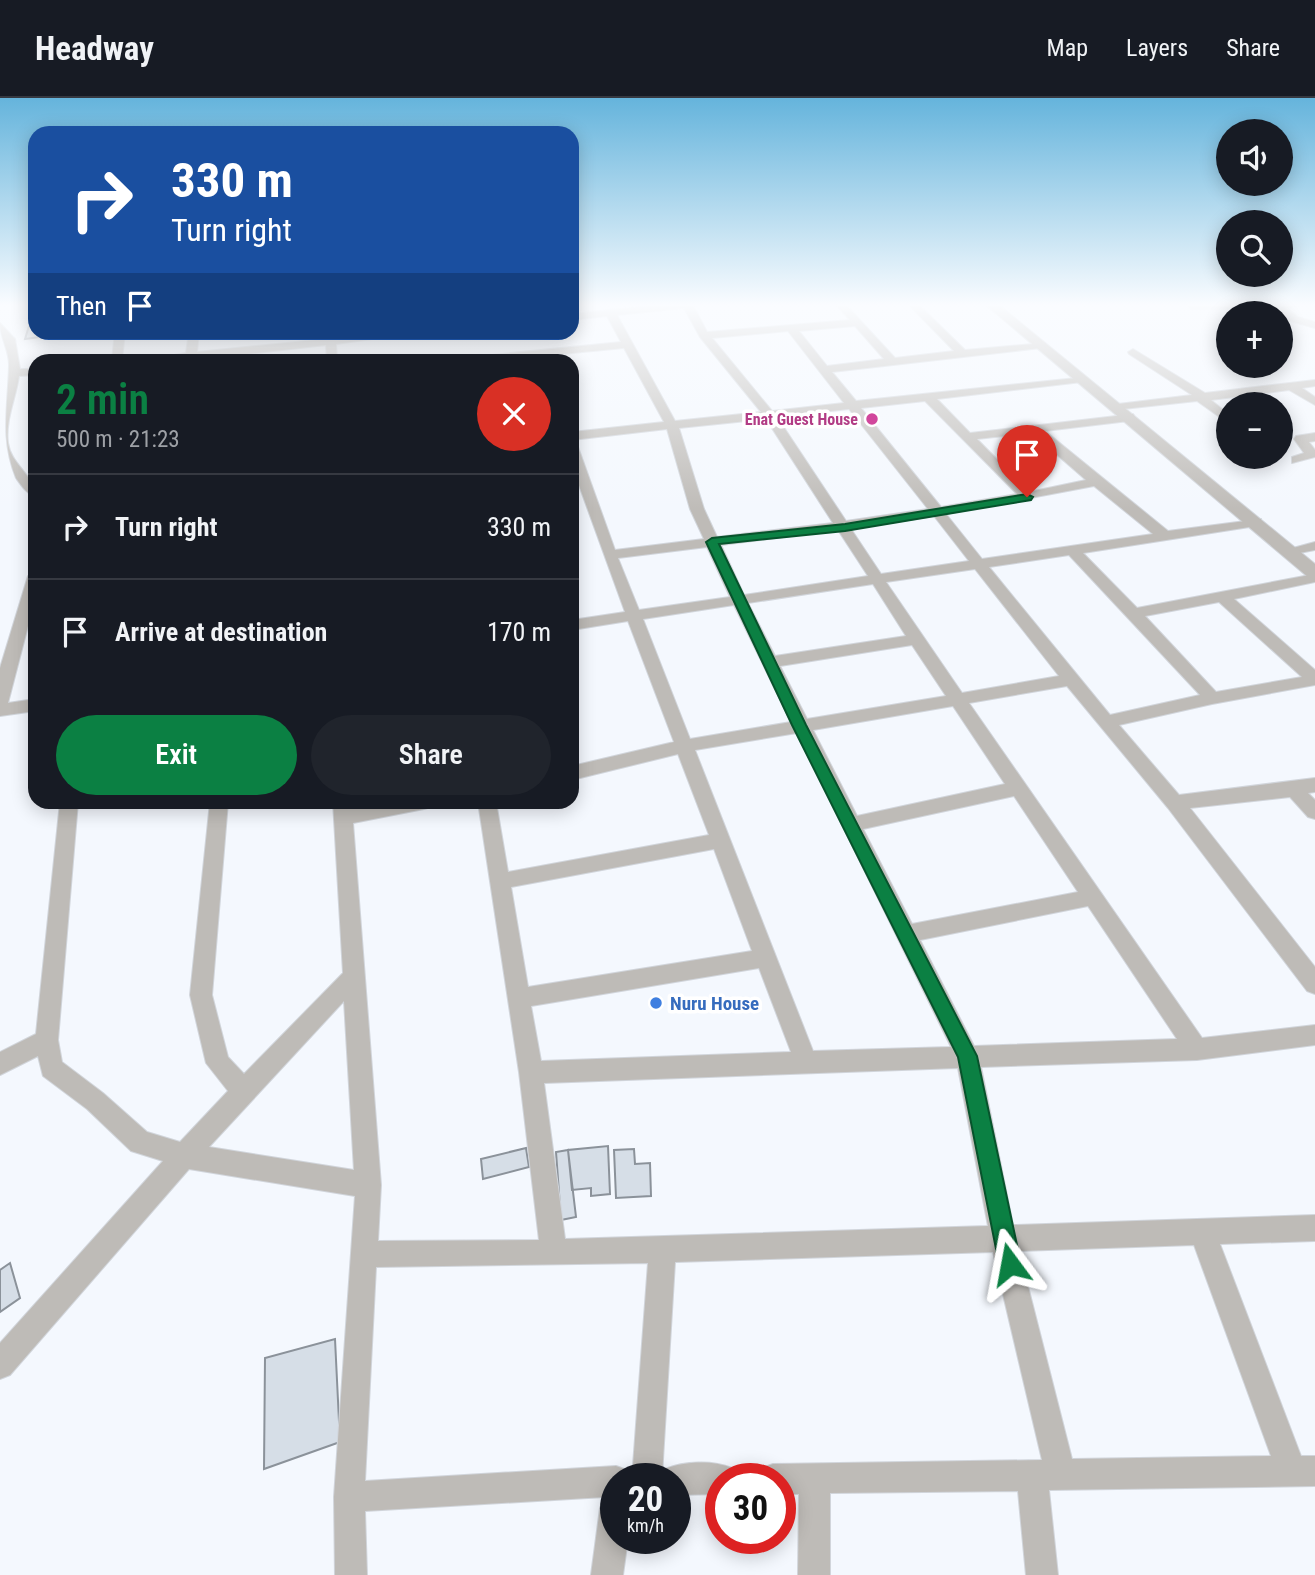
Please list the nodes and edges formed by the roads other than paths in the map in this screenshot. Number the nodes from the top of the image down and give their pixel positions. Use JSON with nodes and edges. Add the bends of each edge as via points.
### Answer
{"nodes":[{"id":1,"x":13,"y":373,"type":"edge"},
{"id":2,"x":645,"y":374,"type":"edge"},
{"id":3,"x":736,"y":374,"type":"edge"},
{"id":4,"x":829,"y":374,"type":"edge"},
{"id":5,"x":1075,"y":374,"type":"edge"},
{"id":6,"x":1166,"y":374,"type":"edge"},
{"id":7,"x":1082,"y":380,"type":"junction"},
{"id":8,"x":1315,"y":383,"type":"edge"},
{"id":9,"x":1291,"y":386,"type":"junction"},
{"id":10,"x":928,"y":397,"type":"junction"},
{"id":11,"x":1204,"y":399,"type":"junction"},
{"id":12,"x":4,"y":401,"type":"edge"},
{"id":13,"x":1315,"y":401,"type":"edge"},
{"id":14,"x":853,"y":406,"type":"junction"},
{"id":15,"x":1216,"y":409,"type":"edge"},
{"id":16,"x":1123,"y":413,"type":"junction"},
{"id":17,"x":771,"y":416,"type":"junction"},
{"id":18,"x":672,"y":426,"type":"junction"},
{"id":19,"x":1035,"y":430,"type":"junction"},
{"id":20,"x":579,"y":435,"type":"edge"},
{"id":21,"x":967,"y":437,"type":"junction"},
{"id":22,"x":1315,"y":437,"type":"edge"},
{"id":23,"x":1296,"y":460,"type":"dead end"},
{"id":24,"x":1096,"y":482,"type":"junction"},
{"id":25,"x":579,"y":483,"type":"edge"},
{"id":26,"x":28,"y":484,"type":"edge"},
{"id":27,"x":1027,"y":497,"type":"junction"},
{"id":28,"x":937,"y":512,"type":"junction"},
{"id":29,"x":1256,"y":522,"type":"junction"},
{"id":30,"x":845,"y":527,"type":"junction"},
{"id":31,"x":1165,"y":536,"type":"junction"},
{"id":32,"x":712,"y":542,"type":"junction"},
{"id":33,"x":1315,"y":547,"type":"edge"},
{"id":34,"x":1073,"y":551,"type":"junction"},
{"id":35,"x":1289,"y":551,"type":"junction"},
{"id":36,"x":610,"y":555,"type":"junction"},
{"id":37,"x":982,"y":565,"type":"junction"},
{"id":38,"x":1315,"y":573,"type":"edge"},
{"id":39,"x":1315,"y":578,"type":"edge"},
{"id":40,"x":879,"y":580,"type":"junction"},
{"id":41,"x":28,"y":597,"type":"edge"},
{"id":42,"x":1222,"y":597,"type":"junction"},
{"id":43,"x":739,"y":600,"type":"junction"},
{"id":44,"x":1134,"y":613,"type":"junction"},
{"id":45,"x":634,"y":615,"type":"junction"},
{"id":46,"x":579,"y":624,"type":"edge"},
{"id":47,"x":18,"y":627,"type":"junction"},
{"id":48,"x":0,"y":630,"type":"edge"},
{"id":49,"x":916,"y":639,"type":"junction"},
{"id":50,"x":769,"y":662,"type":"junction"},
{"id":51,"x":1071,"y":680,"type":"junction"},
{"id":52,"x":1315,"y":680,"type":"edge"},
{"id":53,"x":956,"y":698,"type":"junction"},
{"id":54,"x":1212,"y":698,"type":"junction"},
{"id":55,"x":0,"y":702,"type":"edge"},
{"id":56,"x":28,"y":706,"type":"edge"},
{"id":57,"x":0,"y":710,"type":"edge"},
{"id":58,"x":1106,"y":722,"type":"junction"},
{"id":59,"x":799,"y":725,"type":"junction"},
{"id":60,"x":684,"y":746,"type":"junction"},
{"id":61,"x":579,"y":771,"type":"edge"},
{"id":62,"x":1315,"y":785,"type":"edge"},
{"id":63,"x":1018,"y":788,"type":"junction"},
{"id":64,"x":1294,"y":790,"type":"junction"},
{"id":65,"x":1175,"y":803,"type":"junction"},
{"id":66,"x":68,"y":809,"type":"edge"},
{"id":67,"x":218,"y":809,"type":"edge"},
{"id":68,"x":488,"y":809,"type":"edge"},
{"id":69,"x":342,"y":810,"type":"edge"},
{"id":70,"x":1315,"y":812,"type":"edge"},
{"id":71,"x":850,"y":825,"type":"junction"},
{"id":72,"x":720,"y":840,"type":"junction"},
{"id":73,"x":502,"y":881,"type":"junction"},
{"id":74,"x":1093,"y":897,"type":"junction"},
{"id":75,"x":905,"y":934,"type":"junction"},
{"id":76,"x":766,"y":958,"type":"junction"},
{"id":77,"x":354,"y":976,"type":"junction"},
{"id":78,"x":1315,"y":984,"type":"edge"},
{"id":79,"x":520,"y":998,"type":"junction"},
{"id":80,"x":1315,"y":1035,"type":"edge"},
{"id":81,"x":47,"y":1040,"type":"junction"},
{"id":82,"x":1197,"y":1049,"type":"junction"},
{"id":83,"x":967,"y":1056,"type":"junction"},
{"id":84,"x":806,"y":1062,"type":"junction"},
{"id":85,"x":0,"y":1064,"type":"edge"},
{"id":86,"x":531,"y":1072,"type":"junction"},
{"id":87,"x":243,"y":1090,"type":"junction"},
{"id":88,"x":185,"y":1156,"type":"junction"},
{"id":89,"x":368,"y":1185,"type":"junction"},
{"id":90,"x":1315,"y":1228,"type":"edge"},
{"id":91,"x":1202,"y":1231,"type":"junction"},
{"id":92,"x":1003,"y":1238,"type":"junction"},
{"id":93,"x":662,"y":1250,"type":"junction"},
{"id":94,"x":554,"y":1253,"type":"junction"},
{"id":95,"x":364,"y":1254,"type":"junction"},
{"id":96,"x":0,"y":1365,"type":"edge"},
{"id":97,"x":648,"y":1463,"type":"edge"},
{"id":98,"x":1303,"y":1471,"type":"edge"},
{"id":99,"x":1046,"y":1475,"type":"junction"},
{"id":100,"x":796,"y":1478,"type":"edge"},
{"id":101,"x":815,"y":1478,"type":"junction"},
{"id":102,"x":600,"y":1482,"type":"edge"},
{"id":103,"x":349,"y":1497,"type":"junction"},
{"id":104,"x":610,"y":1554,"type":"edge"},
{"id":105,"x":351,"y":1575,"type":"edge"},
{"id":106,"x":607,"y":1575,"type":"edge"},
{"id":107,"x":814,"y":1575,"type":"edge"},
{"id":108,"x":1042,"y":1575,"type":"edge"}],
"edges":[{"from":1,"to":12,"type":"street"},
{"from":2,"to":18,"type":"street"},
{"from":3,"to":17,"type":"street"},
{"from":4,"to":14,"type":"street"},
{"from":5,"to":7,"type":"street"},
{"from":6,"to":11,"type":"street"},
{"from":7,"to":10,"type":"street"},
{"from":7,"to":16,"type":"street"},
{"from":8,"to":9,"type":"street"},
{"from":9,"to":11,"type":"street"},
{"from":9,"to":13,"type":"street"},
{"from":10,"to":14,"type":"street"},
{"from":10,"to":21,"type":"street"},
{"from":11,"to":15,"type":"street"},
{"from":11,"to":16,"type":"street"},
{"from":12,"to":26,"type":"street","via":[[2,443]]},
{"from":14,"to":17,"type":"street"},
{"from":14,"to":28,"type":"street"},
{"from":16,"to":19,"type":"street"},
{"from":16,"to":29,"type":"street"},
{"from":17,"to":18,"type":"street"},
{"from":17,"to":30,"type":"street"},
{"from":18,"to":20,"type":"street"},
{"from":18,"to":32,"type":"street"},
{"from":19,"to":21,"type":"street"},
{"from":19,"to":24,"type":"street"},
{"from":21,"to":27,"type":"street"},
{"from":22,"to":23,"type":"street","via":[[1300,439],[1312,454]]},
{"from":24,"to":27,"type":"street"},
{"from":24,"to":31,"type":"street"},
{"from":25,"to":36,"type":"street"},
{"from":27,"to":28,"type":"street"},
{"from":28,"to":30,"type":"street"},
{"from":28,"to":37,"type":"street"},
{"from":29,"to":31,"type":"street"},
{"from":29,"to":35,"type":"street"},
{"from":30,"to":32,"type":"street"},
{"from":30,"to":40,"type":"street"},
{"from":31,"to":34,"type":"street"},
{"from":32,"to":36,"type":"street"},
{"from":32,"to":43,"type":"street"},
{"from":33,"to":35,"type":"street"},
{"from":34,"to":37,"type":"street"},
{"from":34,"to":44,"type":"street"},
{"from":35,"to":38,"type":"street"},
{"from":36,"to":45,"type":"street"},
{"from":37,"to":40,"type":"street"},
{"from":37,"to":51,"type":"street"},
{"from":39,"to":42,"type":"street"},
{"from":40,"to":43,"type":"street"},
{"from":40,"to":49,"type":"street"},
{"from":41,"to":47,"type":"street"},
{"from":42,"to":44,"type":"street"},
{"from":42,"to":52,"type":"street"},
{"from":43,"to":45,"type":"street"},
{"from":43,"to":50,"type":"street"},
{"from":44,"to":54,"type":"street"},
{"from":45,"to":46,"type":"street"},
{"from":45,"to":60,"type":"street"},
{"from":47,"to":48,"type":"street"},
{"from":47,"to":55,"type":"street"},
{"from":49,"to":50,"type":"street"},
{"from":49,"to":53,"type":"street"},
{"from":50,"to":59,"type":"street"},
{"from":51,"to":53,"type":"street"},
{"from":51,"to":58,"type":"street"},
{"from":52,"to":54,"type":"street"},
{"from":53,"to":59,"type":"street"},
{"from":53,"to":63,"type":"street"},
{"from":54,"to":58,"type":"street"},
{"from":56,"to":57,"type":"street"},
{"from":58,"to":65,"type":"street"},
{"from":59,"to":60,"type":"street"},
{"from":59,"to":71,"type":"street"},
{"from":60,"to":61,"type":"street"},
{"from":60,"to":72,"type":"street"},
{"from":62,"to":64,"type":"street"},
{"from":63,"to":71,"type":"street"},
{"from":63,"to":74,"type":"street"},
{"from":64,"to":65,"type":"street"},
{"from":64,"to":70,"type":"street"},
{"from":65,"to":78,"type":"street"},
{"from":66,"to":81,"type":"street"},
{"from":67,"to":87,"type":"street","via":[[201,995],[218,1063]]},
{"from":68,"to":73,"type":"street"},
{"from":69,"to":77,"type":"street"},
{"from":71,"to":75,"type":"street"},
{"from":72,"to":73,"type":"street"},
{"from":72,"to":76,"type":"street"},
{"from":73,"to":79,"type":"street"},
{"from":74,"to":75,"type":"street"},
{"from":74,"to":82,"type":"street"},
{"from":75,"to":83,"type":"street"},
{"from":76,"to":79,"type":"street"},
{"from":76,"to":84,"type":"street"},
{"from":77,"to":87,"type":"street"},
{"from":77,"to":89,"type":"street"},
{"from":79,"to":86,"type":"street"},
{"from":80,"to":82,"type":"street"},
{"from":81,"to":85,"type":"street"},
{"from":81,"to":88,"type":"street","via":[[51,1068],[140,1142]]},
{"from":82,"to":83,"type":"street"},
{"from":83,"to":84,"type":"street"},
{"from":83,"to":92,"type":"street"},
{"from":84,"to":86,"type":"street"},
{"from":86,"to":94,"type":"street"},
{"from":87,"to":88,"type":"street"},
{"from":88,"to":89,"type":"street"},
{"from":88,"to":96,"type":"street"},
{"from":89,"to":95,"type":"street"},
{"from":90,"to":91,"type":"street"},
{"from":91,"to":92,"type":"street"},
{"from":91,"to":98,"type":"street"},
{"from":92,"to":93,"type":"street"},
{"from":92,"to":99,"type":"street"},
{"from":93,"to":94,"type":"street"},
{"from":93,"to":97,"type":"street"},
{"from":94,"to":95,"type":"street"},
{"from":95,"to":103,"type":"street"},
{"from":98,"to":99,"type":"street"},
{"from":99,"to":101,"type":"street"},
{"from":99,"to":108,"type":"street"},
{"from":100,"to":101,"type":"street"},
{"from":101,"to":107,"type":"street"},
{"from":102,"to":103,"type":"street"},
{"from":103,"to":105,"type":"street"},
{"from":104,"to":106,"type":"street"}]}
